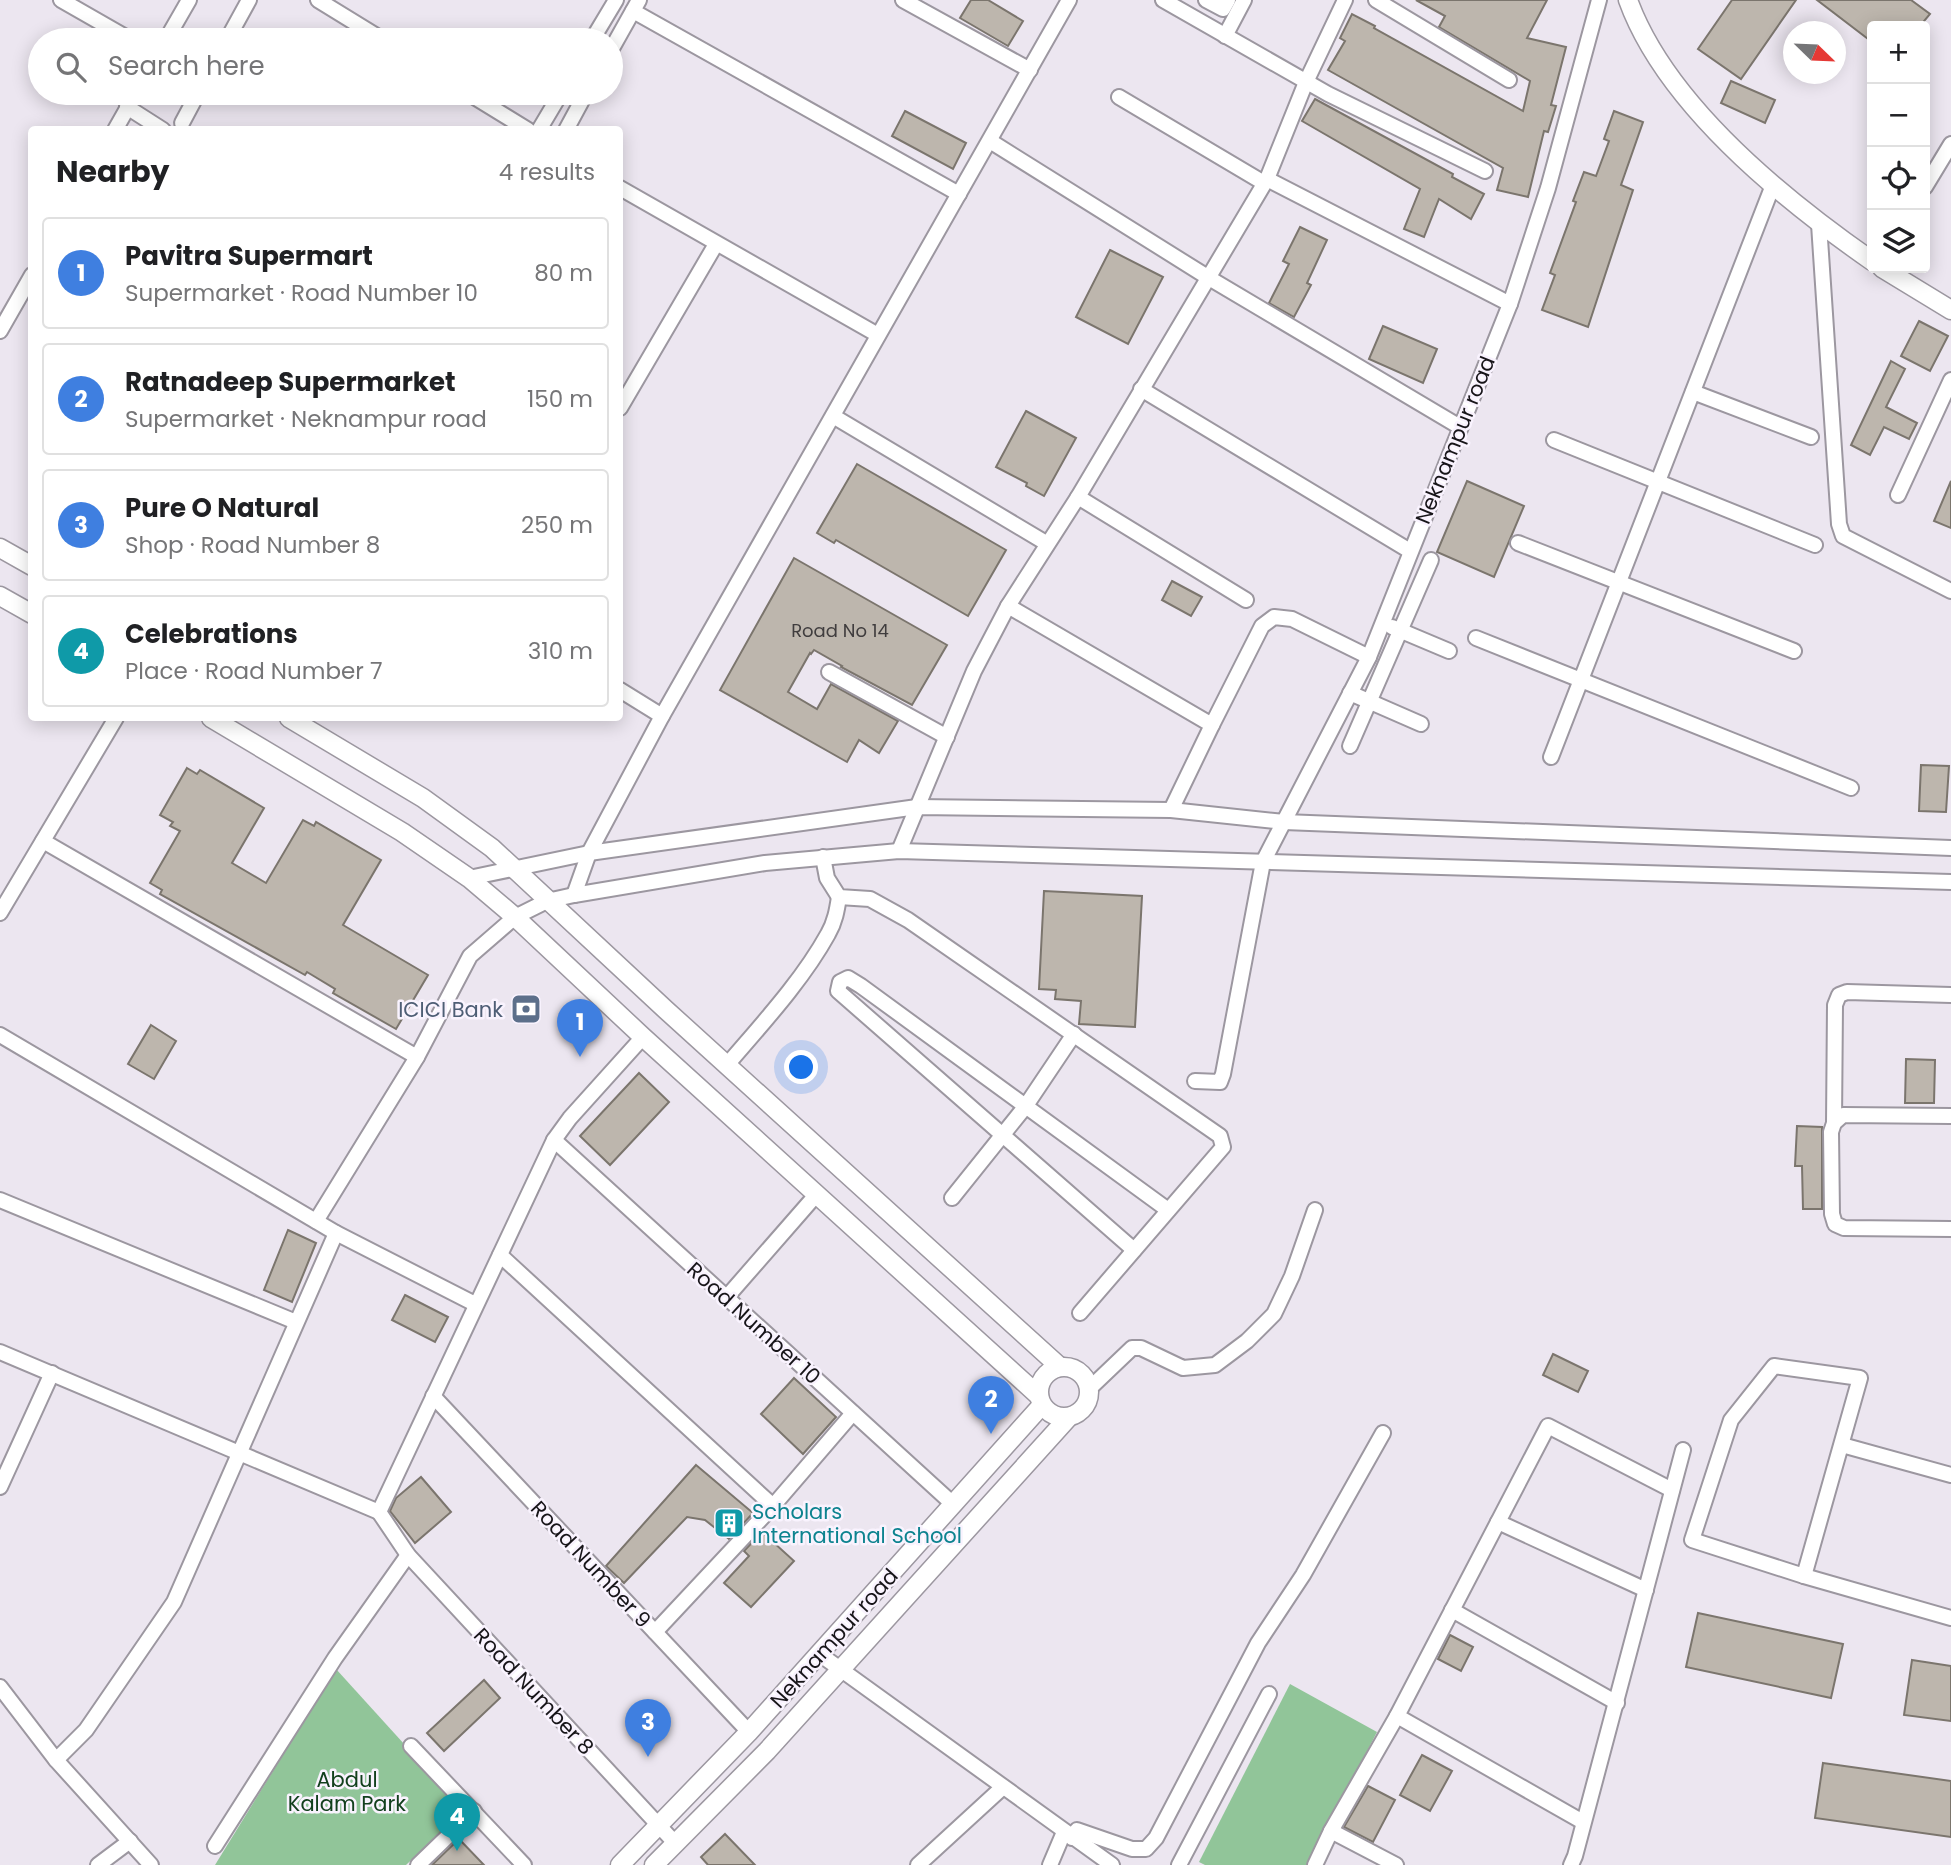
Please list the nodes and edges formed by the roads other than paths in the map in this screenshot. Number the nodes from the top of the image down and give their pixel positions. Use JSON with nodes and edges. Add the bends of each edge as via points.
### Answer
{"nodes":[{"id":1,"x":61,"y":0,"type":"edge"},
{"id":2,"x":189,"y":0,"type":"edge"},
{"id":3,"x":249,"y":0,"type":"edge"},
{"id":4,"x":318,"y":0,"type":"edge"},
{"id":5,"x":615,"y":0,"type":"edge"},
{"id":6,"x":903,"y":0,"type":"edge"},
{"id":7,"x":1069,"y":0,"type":"edge"},
{"id":8,"x":1163,"y":0,"type":"edge"},
{"id":9,"x":1206,"y":0,"type":"edge"},
{"id":10,"x":1228,"y":0,"type":"edge"},
{"id":11,"x":1244,"y":0,"type":"edge"},
{"id":12,"x":1345,"y":0,"type":"edge"},
{"id":13,"x":1376,"y":0,"type":"edge"},
{"id":14,"x":1628,"y":0,"type":"edge"},
{"id":15,"x":1597,"y":1,"type":"edge"},
{"id":16,"x":636,"y":5,"type":"edge"},
{"id":17,"x":110,"y":28,"type":"edge"},
{"id":18,"x":173,"y":28,"type":"edge"},
{"id":19,"x":234,"y":28,"type":"edge"},
{"id":20,"x":364,"y":28,"type":"edge"},
{"id":21,"x":599,"y":28,"type":"edge"},
{"id":22,"x":623,"y":28,"type":"edge"},
{"id":23,"x":1225,"y":36,"type":"junction"},
{"id":24,"x":1030,"y":70,"type":"junction"},
{"id":25,"x":1510,"y":80,"type":"dead end"},
{"id":26,"x":1306,"y":82,"type":"junction"},
{"id":27,"x":1119,"y":97,"type":"dead end"},
{"id":28,"x":191,"y":105,"type":"edge"},
{"id":29,"x":487,"y":105,"type":"edge"},
{"id":30,"x":554,"y":105,"type":"edge"},
{"id":31,"x":579,"y":105,"type":"edge"},
{"id":32,"x":127,"y":107,"type":"joint"},
{"id":33,"x":182,"y":122,"type":"dead end"},
{"id":34,"x":117,"y":126,"type":"edge"},
{"id":35,"x":157,"y":126,"type":"edge"},
{"id":36,"x":522,"y":126,"type":"edge"},
{"id":37,"x":541,"y":126,"type":"edge"},
{"id":38,"x":567,"y":126,"type":"edge"},
{"id":39,"x":990,"y":141,"type":"junction"},
{"id":40,"x":1951,"y":144,"type":"edge"},
{"id":41,"x":1485,"y":171,"type":"dead end"},
{"id":42,"x":1930,"y":179,"type":"edge"},
{"id":43,"x":1266,"y":181,"type":"junction"},
{"id":44,"x":1773,"y":185,"type":"junction"},
{"id":45,"x":623,"y":190,"type":"edge"},
{"id":46,"x":960,"y":194,"type":"junction"},
{"id":47,"x":1819,"y":224,"type":"junction"},
{"id":48,"x":716,"y":244,"type":"junction"},
{"id":49,"x":1867,"y":258,"type":"edge"},
{"id":50,"x":1890,"y":273,"type":"edge"},
{"id":51,"x":1209,"y":278,"type":"junction"},
{"id":52,"x":28,"y":282,"type":"edge"},
{"id":53,"x":1510,"y":304,"type":"junction"},
{"id":54,"x":1951,"y":310,"type":"edge"},
{"id":55,"x":0,"y":331,"type":"edge"},
{"id":56,"x":878,"y":335,"type":"junction"},
{"id":57,"x":1951,"y":380,"type":"edge"},
{"id":58,"x":1141,"y":389,"type":"junction"},
{"id":59,"x":1693,"y":392,"type":"junction"},
{"id":60,"x":623,"y":403,"type":"edge"},
{"id":61,"x":833,"y":416,"type":"junction"},
{"id":62,"x":1461,"y":427,"type":"junction"},
{"id":63,"x":1811,"y":438,"type":"dead end"},
{"id":64,"x":1554,"y":440,"type":"dead end"},
{"id":65,"x":1658,"y":482,"type":"junction"},
{"id":66,"x":1898,"y":495,"type":"dead end"},
{"id":67,"x":1077,"y":497,"type":"junction"},
{"id":68,"x":1046,"y":543,"type":"junction"},
{"id":69,"x":1518,"y":543,"type":"dead end"},
{"id":70,"x":1815,"y":545,"type":"dead end"},
{"id":71,"x":0,"y":548,"type":"edge"},
{"id":72,"x":1410,"y":551,"type":"junction"},
{"id":73,"x":1431,"y":560,"type":"dead end"},
{"id":74,"x":28,"y":564,"type":"edge"},
{"id":75,"x":1619,"y":584,"type":"junction"},
{"id":76,"x":1951,"y":591,"type":"edge"},
{"id":77,"x":0,"y":596,"type":"edge"},
{"id":78,"x":1246,"y":600,"type":"dead end"},
{"id":79,"x":1008,"y":606,"type":"junction"},
{"id":80,"x":28,"y":612,"type":"edge"},
{"id":81,"x":1382,"y":624,"type":"junction"},
{"id":82,"x":1400,"y":631,"type":"junction"},
{"id":83,"x":1476,"y":638,"type":"dead end"},
{"id":84,"x":1449,"y":651,"type":"dead end"},
{"id":85,"x":1794,"y":651,"type":"dead end"},
{"id":86,"x":1369,"y":657,"type":"junction"},
{"id":87,"x":829,"y":672,"type":"dead end"},
{"id":88,"x":1582,"y":678,"type":"junction"},
{"id":89,"x":623,"y":692,"type":"edge"},
{"id":90,"x":1350,"y":693,"type":"junction"},
{"id":91,"x":1369,"y":702,"type":"junction"},
{"id":92,"x":662,"y":716,"type":"junction"},
{"id":93,"x":114,"y":721,"type":"edge"},
{"id":94,"x":222,"y":721,"type":"edge"},
{"id":95,"x":294,"y":721,"type":"edge"},
{"id":96,"x":1421,"y":724,"type":"dead end"},
{"id":97,"x":1212,"y":725,"type":"junction"},
{"id":98,"x":947,"y":737,"type":"junction"},
{"id":99,"x":1350,"y":746,"type":"dead end"},
{"id":100,"x":1551,"y":757,"type":"dead end"},
{"id":101,"x":1851,"y":788,"type":"dead end"},
{"id":102,"x":917,"y":807,"type":"junction"},
{"id":103,"x":1171,"y":810,"type":"junction"},
{"id":104,"x":1284,"y":822,"type":"junction"},
{"id":105,"x":43,"y":841,"type":"junction"},
{"id":106,"x":1951,"y":848,"type":"edge"},
{"id":107,"x":899,"y":850,"type":"junction"},
{"id":108,"x":589,"y":853,"type":"junction"},
{"id":109,"x":823,"y":857,"type":"junction"},
{"id":110,"x":1263,"y":862,"type":"junction"},
{"id":111,"x":514,"y":868,"type":"junction"},
{"id":112,"x":469,"y":878,"type":"junction"},
{"id":113,"x":1951,"y":882,"type":"edge"},
{"id":114,"x":574,"y":895,"type":"junction"},
{"id":115,"x":839,"y":897,"type":"junction"},
{"id":116,"x":547,"y":901,"type":"junction"},
{"id":117,"x":0,"y":913,"type":"edge"},
{"id":118,"x":515,"y":917,"type":"junction"},
{"id":119,"x":1951,"y":995,"type":"edge"},
{"id":120,"x":1074,"y":1034,"type":"junction"},
{"id":121,"x":0,"y":1035,"type":"edge"},
{"id":122,"x":643,"y":1037,"type":"junction"},
{"id":123,"x":417,"y":1057,"type":"junction"},
{"id":124,"x":727,"y":1065,"type":"junction"},
{"id":125,"x":1195,"y":1081,"type":"dead end"},
{"id":126,"x":1025,"y":1107,"type":"junction"},
{"id":127,"x":1951,"y":1116,"type":"edge"},
{"id":128,"x":1834,"y":1123,"type":"junction"},
{"id":129,"x":1003,"y":1135,"type":"junction"},
{"id":130,"x":554,"y":1140,"type":"junction"},
{"id":131,"x":816,"y":1195,"type":"junction"},
{"id":132,"x":952,"y":1198,"type":"dead end"},
{"id":133,"x":0,"y":1200,"type":"edge"},
{"id":134,"x":1168,"y":1210,"type":"junction"},
{"id":135,"x":1315,"y":1210,"type":"dead end"},
{"id":136,"x":316,"y":1221,"type":"junction"},
{"id":137,"x":1951,"y":1229,"type":"edge"},
{"id":138,"x":336,"y":1233,"type":"junction"},
{"id":139,"x":1133,"y":1250,"type":"junction"},
{"id":140,"x":500,"y":1255,"type":"junction"},
{"id":141,"x":726,"y":1298,"type":"junction"},
{"id":142,"x":475,"y":1304,"type":"junction"},
{"id":143,"x":1080,"y":1313,"type":"dead end"},
{"id":144,"x":296,"y":1322,"type":"junction"},
{"id":145,"x":0,"y":1352,"type":"edge"},
{"id":146,"x":1060,"y":1367,"type":"junction"},
{"id":147,"x":52,"y":1373,"type":"junction"},
{"id":148,"x":1089,"y":1389,"type":"junction"},
{"id":149,"x":433,"y":1396,"type":"junction"},
{"id":150,"x":1040,"y":1401,"type":"junction"},
{"id":151,"x":853,"y":1413,"type":"junction"},
{"id":152,"x":1068,"y":1418,"type":"junction"},
{"id":153,"x":1383,"y":1433,"type":"dead end"},
{"id":154,"x":1842,"y":1445,"type":"junction"},
{"id":155,"x":1683,"y":1450,"type":"dead end"},
{"id":156,"x":239,"y":1452,"type":"junction"},
{"id":157,"x":1951,"y":1475,"type":"edge"},
{"id":158,"x":0,"y":1487,"type":"edge"},
{"id":159,"x":1672,"y":1490,"type":"junction"},
{"id":160,"x":954,"y":1505,"type":"junction"},
{"id":161,"x":773,"y":1506,"type":"junction"},
{"id":162,"x":379,"y":1511,"type":"junction"},
{"id":163,"x":1498,"y":1522,"type":"junction"},
{"id":164,"x":408,"y":1555,"type":"junction"},
{"id":165,"x":1804,"y":1576,"type":"junction"},
{"id":166,"x":1646,"y":1590,"type":"junction"},
{"id":167,"x":1452,"y":1610,"type":"junction"},
{"id":168,"x":1951,"y":1618,"type":"edge"},
{"id":169,"x":655,"y":1632,"type":"junction"},
{"id":170,"x":818,"y":1653,"type":"junction"},
{"id":171,"x":841,"y":1670,"type":"junction"},
{"id":172,"x":0,"y":1687,"type":"edge"},
{"id":173,"x":1269,"y":1693,"type":"dead end"},
{"id":174,"x":1617,"y":1703,"type":"junction"},
{"id":175,"x":1397,"y":1716,"type":"junction"},
{"id":176,"x":749,"y":1732,"type":"junction"},
{"id":177,"x":411,"y":1746,"type":"dead end"},
{"id":178,"x":57,"y":1760,"type":"junction"},
{"id":179,"x":1003,"y":1787,"type":"junction"},
{"id":180,"x":474,"y":1811,"type":"junction"},
{"id":181,"x":1583,"y":1822,"type":"junction"},
{"id":182,"x":660,"y":1826,"type":"junction"},
{"id":183,"x":1331,"y":1831,"type":"junction"},
{"id":184,"x":1068,"y":1835,"type":"junction"},
{"id":185,"x":130,"y":1841,"type":"junction"},
{"id":186,"x":676,"y":1844,"type":"junction"},
{"id":187,"x":215,"y":1846,"type":"dead end"},
{"id":188,"x":98,"y":1865,"type":"edge"},
{"id":189,"x":151,"y":1865,"type":"edge"},
{"id":190,"x":418,"y":1865,"type":"edge"},
{"id":191,"x":523,"y":1865,"type":"edge"},
{"id":192,"x":620,"y":1865,"type":"edge"},
{"id":193,"x":654,"y":1865,"type":"edge"},
{"id":194,"x":918,"y":1865,"type":"edge"},
{"id":195,"x":1050,"y":1865,"type":"edge"},
{"id":196,"x":1112,"y":1865,"type":"edge"},
{"id":197,"x":1180,"y":1865,"type":"edge"},
{"id":198,"x":1315,"y":1865,"type":"edge"},
{"id":199,"x":1396,"y":1865,"type":"edge"},
{"id":200,"x":1571,"y":1865,"type":"edge"}],
"edges":[{"from":1,"to":17,"type":"street"},
{"from":2,"to":18,"type":"street"},
{"from":3,"to":19,"type":"street"},
{"from":4,"to":20,"type":"street"},
{"from":5,"to":21,"type":"street"},
{"from":6,"to":24,"type":"street"},
{"from":7,"to":24,"type":"street"},
{"from":8,"to":23,"type":"street"},
{"from":9,"to":10,"type":"street","via":[[1223,9]]},
{"from":11,"to":23,"type":"street"},
{"from":12,"to":26,"type":"street"},
{"from":13,"to":25,"type":"street"},
{"from":14,"to":44,"type":"street","via":[[1651,49],[1683,93]]},
{"from":15,"to":53,"type":"street","name":"Neknampur road","via":[[1548,188]]},
{"from":16,"to":22,"type":"street"},
{"from":16,"to":46,"type":"street"},
{"from":23,"to":26,"type":"street"},
{"from":24,"to":39,"type":"street"},
{"from":26,"to":41,"type":"street"},
{"from":26,"to":43,"type":"street"},
{"from":27,"to":43,"type":"street"},
{"from":28,"to":33,"type":"street"},
{"from":29,"to":36,"type":"street"},
{"from":30,"to":37,"type":"street"},
{"from":31,"to":38,"type":"street"},
{"from":32,"to":34,"type":"street"},
{"from":32,"to":35,"type":"street"},
{"from":39,"to":46,"type":"street"},
{"from":39,"to":51,"type":"street"},
{"from":40,"to":42,"type":"street"},
{"from":43,"to":51,"type":"street"},
{"from":43,"to":53,"type":"street"},
{"from":44,"to":47,"type":"street"},
{"from":44,"to":59,"type":"street"},
{"from":45,"to":48,"type":"street"},
{"from":46,"to":56,"type":"street"},
{"from":47,"to":49,"type":"street"},
{"from":47,"to":76,"type":"street","via":[[1843,536]]},
{"from":48,"to":56,"type":"street"},
{"from":48,"to":60,"type":"street"},
{"from":50,"to":54,"type":"street"},
{"from":51,"to":58,"type":"street"},
{"from":51,"to":62,"type":"street"},
{"from":52,"to":55,"type":"street"},
{"from":53,"to":62,"type":"street","name":"Neknampur road"},
{"from":56,"to":61,"type":"street"},
{"from":57,"to":66,"type":"street"},
{"from":58,"to":67,"type":"street"},
{"from":58,"to":72,"type":"street"},
{"from":59,"to":63,"type":"street"},
{"from":59,"to":65,"type":"street"},
{"from":61,"to":68,"type":"street"},
{"from":61,"to":92,"type":"street"},
{"from":62,"to":72,"type":"street","name":"Neknampur road"},
{"from":64,"to":65,"type":"street"},
{"from":65,"to":70,"type":"street"},
{"from":65,"to":75,"type":"street"},
{"from":67,"to":68,"type":"street"},
{"from":67,"to":78,"type":"street"},
{"from":68,"to":79,"type":"street"},
{"from":69,"to":75,"type":"street"},
{"from":71,"to":74,"type":"street"},
{"from":72,"to":81,"type":"street","name":"Neknampur road"},
{"from":73,"to":82,"type":"street"},
{"from":75,"to":85,"type":"street"},
{"from":75,"to":88,"type":"street"},
{"from":77,"to":80,"type":"street"},
{"from":79,"to":97,"type":"street"},
{"from":79,"to":98,"type":"street"},
{"from":81,"to":82,"type":"street"},
{"from":81,"to":86,"type":"street","name":"Neknampur road"},
{"from":82,"to":84,"type":"street"},
{"from":82,"to":91,"type":"street"},
{"from":83,"to":88,"type":"street"},
{"from":86,"to":90,"type":"street","name":"Neknampur road"},
{"from":86,"to":97,"type":"street","via":[[1292,619],[1274,617],[1262,626]]},
{"from":87,"to":98,"type":"street"},
{"from":88,"to":100,"type":"street"},
{"from":88,"to":101,"type":"street"},
{"from":89,"to":92,"type":"street"},
{"from":90,"to":91,"type":"street"},
{"from":90,"to":104,"type":"street","name":"Neknampur road"},
{"from":91,"to":96,"type":"street"},
{"from":91,"to":99,"type":"street"},
{"from":92,"to":108,"type":"street"},
{"from":93,"to":105,"type":"street"},
{"from":94,"to":112,"type":"street"},
{"from":95,"to":111,"type":"street","via":[[423,799]]},
{"from":97,"to":103,"type":"street"},
{"from":98,"to":102,"type":"street"},
{"from":102,"to":103,"type":"street"},
{"from":102,"to":107,"type":"street"},
{"from":102,"to":108,"type":"street"},
{"from":103,"to":104,"type":"street"},
{"from":104,"to":106,"type":"street"},
{"from":104,"to":110,"type":"street","name":"Neknampur road"},
{"from":105,"to":117,"type":"street"},
{"from":105,"to":123,"type":"street"},
{"from":107,"to":109,"type":"street"},
{"from":107,"to":110,"type":"street"},
{"from":108,"to":111,"type":"street"},
{"from":108,"to":114,"type":"street"},
{"from":109,"to":114,"type":"street"},
{"from":109,"to":115,"type":"street","via":[[827,877]]},
{"from":110,"to":113,"type":"street"},
{"from":110,"to":125,"type":"street","name":"Neknampur road","via":[[1223,1074],[1220,1082]]},
{"from":111,"to":112,"type":"street"},
{"from":111,"to":116,"type":"street"},
{"from":112,"to":118,"type":"street"},
{"from":114,"to":116,"type":"street"},
{"from":115,"to":120,"type":"street","via":[[870,899],[908,920]]},
{"from":115,"to":124,"type":"street","via":[[828,934]]},
{"from":116,"to":118,"type":"street"},
{"from":116,"to":124,"type":"street"},
{"from":118,"to":122,"type":"street"},
{"from":118,"to":123,"type":"street","via":[[470,956]]},
{"from":119,"to":128,"type":"street","via":[[1839,995],[1835,1005]]},
{"from":120,"to":126,"type":"street"},
{"from":120,"to":134,"type":"street","via":[[1220,1136],[1223,1147]]},
{"from":121,"to":136,"type":"street"},
{"from":122,"to":130,"type":"street"},
{"from":122,"to":131,"type":"street"},
{"from":123,"to":136,"type":"street"},
{"from":124,"to":146,"type":"street"},
{"from":126,"to":129,"type":"street"},
{"from":126,"to":129,"type":"street","via":[[861,986],[848,978],[840,982],[838,991]]},
{"from":126,"to":134,"type":"street"},
{"from":127,"to":128,"type":"street","via":[[1843,1115]]},
{"from":128,"to":137,"type":"street","via":[[1835,1224],[1844,1228]]},
{"from":129,"to":132,"type":"street"},
{"from":129,"to":139,"type":"street"},
{"from":130,"to":140,"type":"street"},
{"from":130,"to":141,"type":"street","name":"Road Number 10"},
{"from":131,"to":141,"type":"street"},
{"from":131,"to":150,"type":"street"},
{"from":133,"to":144,"type":"street"},
{"from":134,"to":139,"type":"street"},
{"from":135,"to":148,"type":"street","via":[[1274,1314],[1247,1341],[1215,1365],[1183,1368],[1132,1348]]},
{"from":136,"to":138,"type":"street"},
{"from":138,"to":142,"type":"street"},
{"from":138,"to":144,"type":"street"},
{"from":139,"to":143,"type":"street"},
{"from":140,"to":142,"type":"street"},
{"from":140,"to":161,"type":"street"},
{"from":141,"to":151,"type":"street","name":"Road Number 10"},
{"from":142,"to":149,"type":"street"},
{"from":144,"to":156,"type":"street"},
{"from":145,"to":147,"type":"street"},
{"from":146,"to":148,"type":"street","via":[[1079,1372]]},
{"from":146,"to":150,"type":"street","via":[[1044,1377]]},
{"from":147,"to":156,"type":"street"},
{"from":147,"to":158,"type":"street"},
{"from":148,"to":152,"type":"street","via":[[1084,1408]]},
{"from":149,"to":162,"type":"street"},
{"from":149,"to":169,"type":"street","name":"Road Number 9"},
{"from":150,"to":152,"type":"street","via":[[1049,1413]]},
{"from":150,"to":160,"type":"street","name":"Neknampur road"},
{"from":151,"to":160,"type":"street","name":"Road Number 10"},
{"from":151,"to":161,"type":"street"},
{"from":152,"to":171,"type":"street","name":"Neknampur road"},
{"from":153,"to":184,"type":"street","via":[[1303,1575],[1258,1643],[1156,1838],[1146,1849],[1132,1849],[1077,1830]]},
{"from":154,"to":157,"type":"street"},
{"from":154,"to":165,"type":"street"},
{"from":154,"to":165,"type":"street","via":[[1860,1378],[1774,1366],[1731,1420],[1692,1540]]},
{"from":155,"to":159,"type":"street"},
{"from":156,"to":162,"type":"street"},
{"from":156,"to":178,"type":"street","via":[[174,1602],[86,1730]]},
{"from":159,"to":163,"type":"street","via":[[1548,1426]]},
{"from":159,"to":166,"type":"street"},
{"from":160,"to":170,"type":"street","name":"Neknampur road"},
{"from":161,"to":169,"type":"street"},
{"from":162,"to":164,"type":"street","name":"Road Number 8"},
{"from":163,"to":166,"type":"street"},
{"from":163,"to":167,"type":"street"},
{"from":164,"to":182,"type":"street","name":"Road Number 8"},
{"from":164,"to":187,"type":"street","via":[[335,1658]]},
{"from":165,"to":168,"type":"street"},
{"from":166,"to":174,"type":"street"},
{"from":167,"to":174,"type":"street"},
{"from":167,"to":175,"type":"street"},
{"from":169,"to":176,"type":"street","name":"Road Number 9"},
{"from":170,"to":171,"type":"street"},
{"from":170,"to":176,"type":"street","name":"Neknampur road"},
{"from":171,"to":179,"type":"street"},
{"from":171,"to":186,"type":"street","name":"Neknampur road"},
{"from":172,"to":178,"type":"street"},
{"from":173,"to":197,"type":"street"},
{"from":174,"to":181,"type":"street"},
{"from":175,"to":181,"type":"street"},
{"from":175,"to":183,"type":"street"},
{"from":176,"to":182,"type":"street","name":"Neknampur road"},
{"from":177,"to":180,"type":"street"},
{"from":178,"to":185,"type":"street"},
{"from":179,"to":184,"type":"street"},
{"from":179,"to":194,"type":"street"},
{"from":180,"to":190,"type":"street"},
{"from":180,"to":191,"type":"street"},
{"from":181,"to":200,"type":"street"},
{"from":182,"to":186,"type":"street","name":"Road Number 8"},
{"from":182,"to":192,"type":"street","name":"Neknampur road"},
{"from":183,"to":198,"type":"street"},
{"from":183,"to":199,"type":"street"},
{"from":184,"to":195,"type":"street"},
{"from":184,"to":196,"type":"street"},
{"from":185,"to":188,"type":"street"},
{"from":185,"to":189,"type":"street"},
{"from":186,"to":193,"type":"street","name":"Neknampur road"}]}
